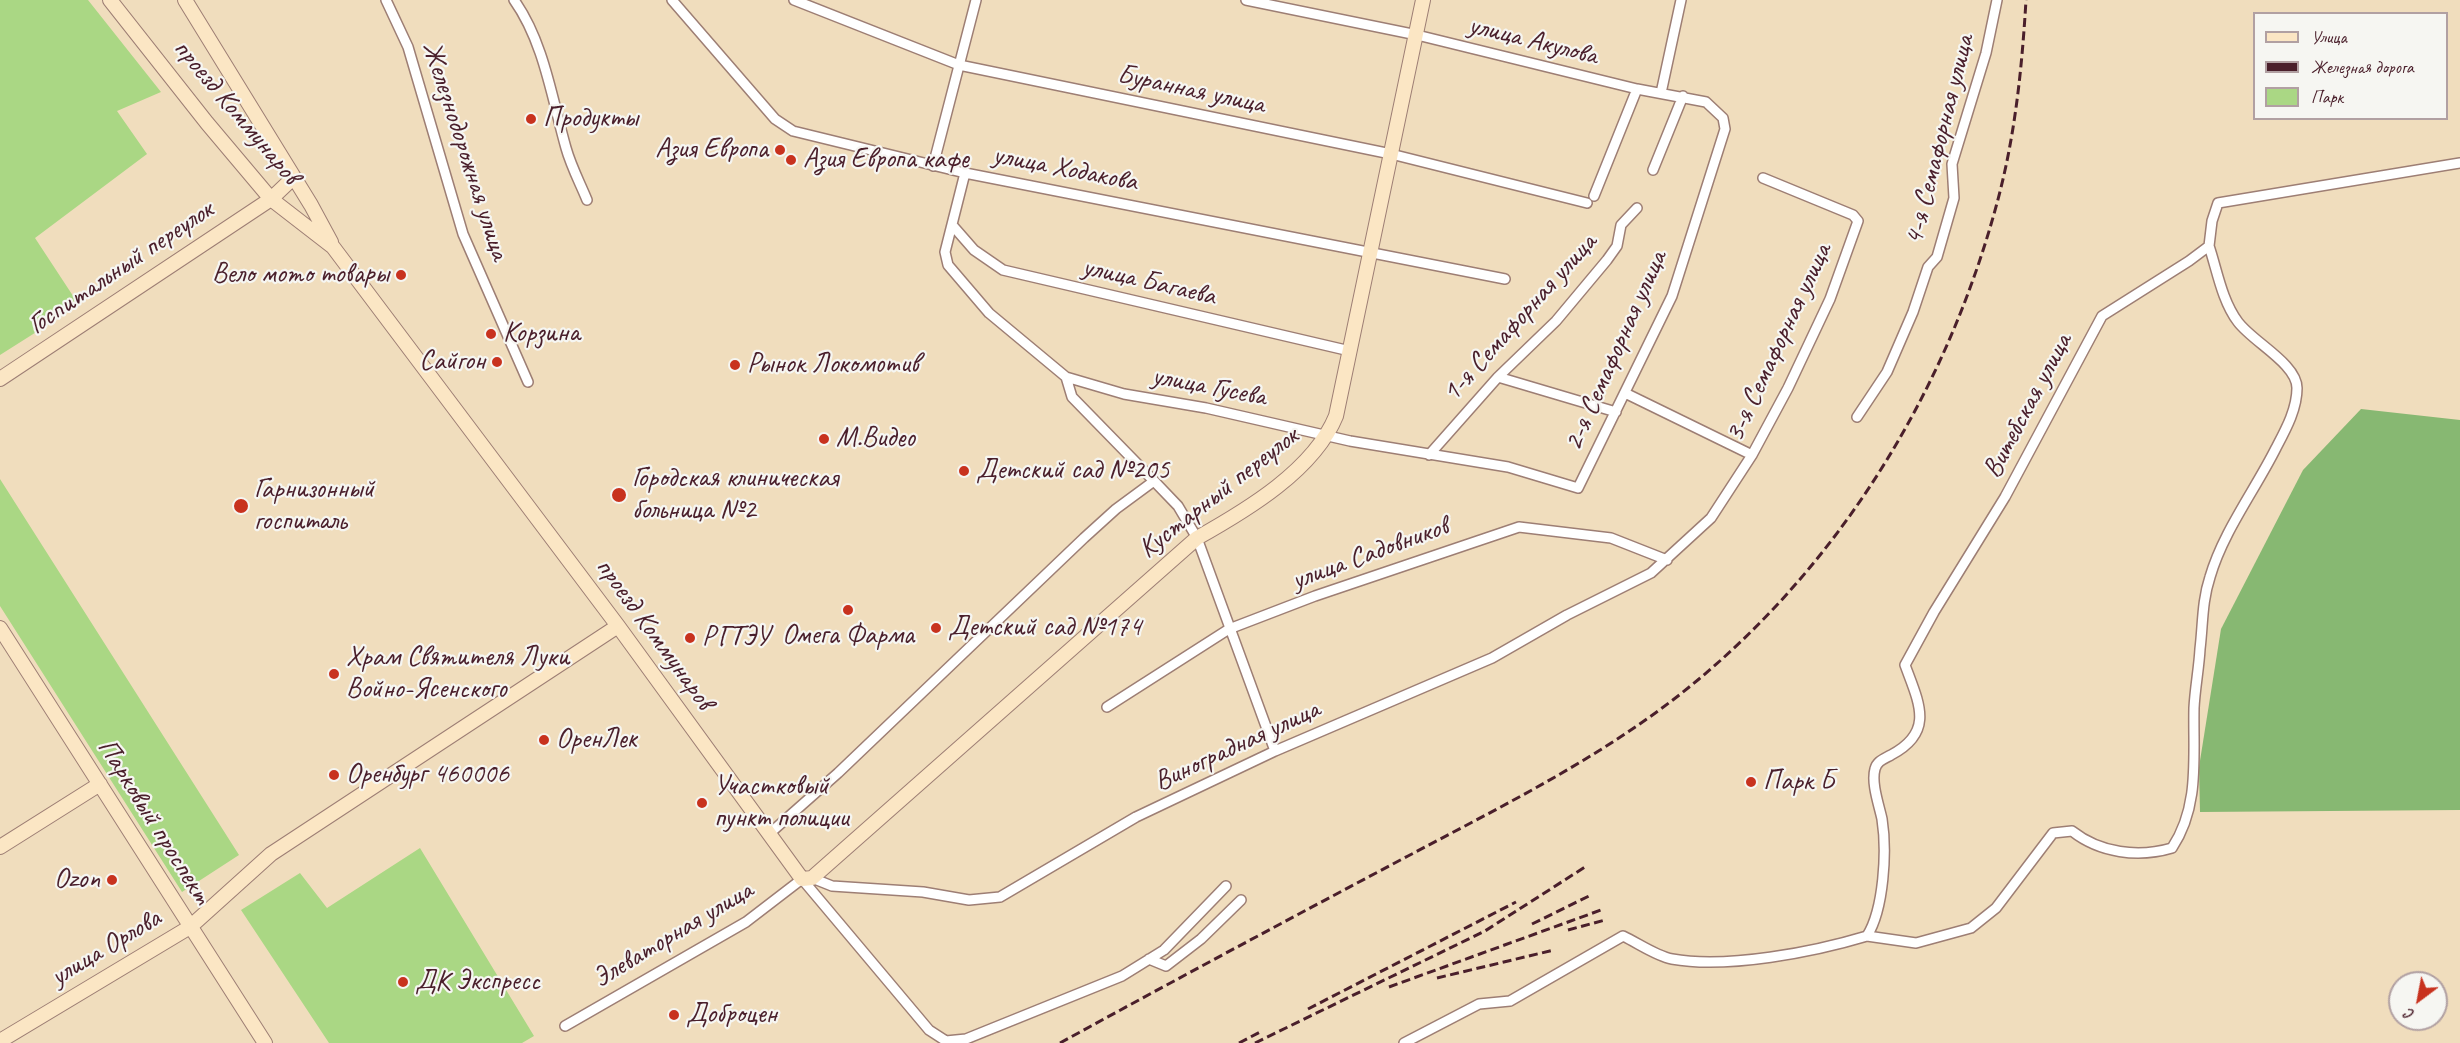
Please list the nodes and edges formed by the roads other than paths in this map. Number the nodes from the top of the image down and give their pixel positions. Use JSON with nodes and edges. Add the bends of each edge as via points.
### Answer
{"nodes":[{"id":1,"x":110,"y":0,"type":"edge"},
{"id":2,"x":185,"y":0,"type":"edge"},
{"id":3,"x":386,"y":0,"type":"edge"},
{"id":4,"x":514,"y":0,"type":"edge"},
{"id":5,"x":672,"y":0,"type":"edge"},
{"id":6,"x":794,"y":0,"type":"edge"},
{"id":7,"x":976,"y":0,"type":"edge"},
{"id":8,"x":1246,"y":0,"type":"edge"},
{"id":9,"x":1423,"y":0,"type":"edge"},
{"id":10,"x":1682,"y":0,"type":"edge"},
{"id":11,"x":1997,"y":0,"type":"edge"},
{"id":12,"x":814,"y":4,"type":"edge"},
{"id":13,"x":1417,"y":35,"type":"junction"},
{"id":14,"x":959,"y":65,"type":"junction"},
{"id":15,"x":1637,"y":90,"type":"junction"},
{"id":16,"x":1661,"y":93,"type":"junction"},
{"id":17,"x":1683,"y":96,"type":"junction"},
{"id":18,"x":1725,"y":129,"type":"joint"},
{"id":19,"x":1391,"y":154,"type":"junction"},
{"id":20,"x":2460,"y":163,"type":"edge"},
{"id":21,"x":933,"y":166,"type":"junction"},
{"id":22,"x":1653,"y":170,"type":"dead end"},
{"id":23,"x":965,"y":173,"type":"junction"},
{"id":24,"x":293,"y":178,"type":"junction"},
{"id":25,"x":1763,"y":178,"type":"dead end"},
{"id":26,"x":271,"y":199,"type":"junction"},
{"id":27,"x":587,"y":200,"type":"dead end"},
{"id":28,"x":1637,"y":208,"type":"dead end"},
{"id":29,"x":953,"y":226,"type":"junction"},
{"id":30,"x":2209,"y":246,"type":"junction"},
{"id":31,"x":333,"y":247,"type":"junction"},
{"id":32,"x":1371,"y":251,"type":"junction"},
{"id":33,"x":1505,"y":279,"type":"dead end"},
{"id":34,"x":1350,"y":351,"type":"junction"},
{"id":35,"x":1066,"y":377,"type":"junction"},
{"id":36,"x":1498,"y":377,"type":"junction"},
{"id":37,"x":0,"y":379,"type":"edge"},
{"id":38,"x":528,"y":381,"type":"dead end"},
{"id":39,"x":1625,"y":393,"type":"junction"},
{"id":40,"x":1616,"y":412,"type":"junction"},
{"id":41,"x":1857,"y":417,"type":"dead end"},
{"id":42,"x":1328,"y":436,"type":"junction"},
{"id":43,"x":1429,"y":455,"type":"junction"},
{"id":44,"x":1752,"y":455,"type":"junction"},
{"id":45,"x":1155,"y":480,"type":"junction"},
{"id":46,"x":1578,"y":488,"type":"joint"},
{"id":47,"x":1197,"y":538,"type":"junction"},
{"id":48,"x":1667,"y":560,"type":"junction"},
{"id":49,"x":618,"y":626,"type":"junction"},
{"id":50,"x":0,"y":628,"type":"edge"},
{"id":51,"x":1229,"y":629,"type":"junction"},
{"id":52,"x":1107,"y":707,"type":"dead end"},
{"id":53,"x":1275,"y":751,"type":"junction"},
{"id":54,"x":100,"y":784,"type":"junction"},
{"id":55,"x":769,"y":834,"type":"junction"},
{"id":56,"x":0,"y":847,"type":"edge"},
{"id":57,"x":807,"y":879,"type":"junction"},
{"id":58,"x":1226,"y":886,"type":"dead end"},
{"id":59,"x":1241,"y":900,"type":"dead end"},
{"id":60,"x":190,"y":927,"type":"junction"},
{"id":61,"x":1867,"y":936,"type":"junction"},
{"id":62,"x":1149,"y":959,"type":"junction"},
{"id":63,"x":566,"y":1026,"type":"dead end"},
{"id":64,"x":0,"y":1041,"type":"edge"},
{"id":65,"x":265,"y":1043,"type":"edge"},
{"id":66,"x":1404,"y":1043,"type":"edge"}],
"edges":[{"from":1,"to":26,"type":"street","name":"проезд Коммунаров"},
{"from":2,"to":24,"type":"street","name":"проезд Коммунаров"},
{"from":3,"to":38,"type":"street","name":"Железнодорожная улица","via":[[408,47],[462,234]]},
{"from":4,"to":27,"type":"street","via":[[525,16],[567,151]]},
{"from":5,"to":21,"type":"street","name":"улица Ходакова","via":[[775,119],[793,131]]},
{"from":6,"to":12,"type":"street","name":"Буранная улица"},
{"from":7,"to":14,"type":"street"},
{"from":8,"to":13,"type":"street","name":"улица Акулова"},
{"from":9,"to":13,"type":"street","name":"Кустарный переулок"},
{"from":10,"to":16,"type":"street"},
{"from":11,"to":41,"type":"street","name":"4-я Семафорная улица","via":[[1986,53],[1952,164],[1954,198],[1937,257],[1928,267],[1887,372]]},
{"from":12,"to":14,"type":"street","name":"Буранная улица"},
{"from":13,"to":15,"type":"street","name":"улица Акулова"},
{"from":13,"to":19,"type":"street","name":"Кустарный переулок"},
{"from":14,"to":19,"type":"street","name":"Буранная улица"},
{"from":14,"to":21,"type":"street"},
{"from":15,"to":16,"type":"street","name":"улица Акулова"},
{"from":15,"to":19,"type":"street","name":"Буранная улица","via":[[1590,200]]},
{"from":16,"to":17,"type":"street","name":"улица Акулова"},
{"from":17,"to":18,"type":"street","name":"улица Акулова","via":[[1715,108]]},
{"from":17,"to":22,"type":"street"},
{"from":18,"to":39,"type":"street","name":"2-я Семафорная улица","via":[[1672,296]]},
{"from":19,"to":32,"type":"street","name":"Кустарный переулок"},
{"from":20,"to":30,"type":"street","via":[[2218,203]]},
{"from":21,"to":23,"type":"street","name":"улица Ходакова"},
{"from":23,"to":29,"type":"street","name":"улица Гусева"},
{"from":23,"to":32,"type":"street","name":"улица Ходакова"},
{"from":24,"to":26,"type":"street","name":"Госпитальный переулок"},
{"from":24,"to":31,"type":"street","name":"проезд Коммунаров"},
{"from":25,"to":44,"type":"street","name":"3-я Семафорная улица","via":[[1853,215],[1858,221],[1830,299]]},
{"from":26,"to":31,"type":"street","name":"проезд Коммунаров"},
{"from":26,"to":37,"type":"street","name":"Госпитальный переулок"},
{"from":28,"to":36,"type":"street","name":"1-я Семафорная улица","via":[[1621,225],[1617,246],[1607,260],[1556,321]]},
{"from":29,"to":34,"type":"street","name":"улица Багаева","via":[[974,250],[1003,270]]},
{"from":29,"to":35,"type":"street","name":"улица Гусева","via":[[945,252],[948,265],[989,313]]},
{"from":30,"to":61,"type":"street","name":"Витебская улица","via":[[2102,316],[2005,497],[1912,650],[1905,665],[1919,699],[1915,738],[1878,762],[1874,772],[1883,830],[1881,884],[1874,925]]},
{"from":30,"to":61,"type":"street","via":[[2238,322],[2291,370],[2297,386],[2287,427],[2210,575],[2203,604],[2194,705],[2194,794],[2178,839],[2172,848],[2157,853],[2109,851],[2087,843],[2072,831],[2053,833],[1996,908],[1971,928],[1916,943]]},
{"from":31,"to":49,"type":"street","name":"проезд Коммунаров"},
{"from":32,"to":33,"type":"street","name":"улица Ходакова"},
{"from":32,"to":34,"type":"street","name":"Кустарный переулок"},
{"from":34,"to":42,"type":"street","name":"Кустарный переулок"},
{"from":35,"to":42,"type":"street","name":"улица Гусева","via":[[1124,394]]},
{"from":35,"to":45,"type":"street","via":[[1071,397]]},
{"from":36,"to":40,"type":"street"},
{"from":36,"to":43,"type":"street","name":"1-я Семафорная улица"},
{"from":39,"to":40,"type":"street","name":"2-я Семафорная улица"},
{"from":39,"to":44,"type":"street"},
{"from":40,"to":46,"type":"street","name":"2-я Семафорная улица"},
{"from":42,"to":43,"type":"street","name":"улица Гусева"},
{"from":42,"to":47,"type":"street","name":"Кустарный переулок","via":[[1274,490]]},
{"from":43,"to":46,"type":"street","name":"улица Гусева","via":[[1508,467]]},
{"from":44,"to":48,"type":"street","name":"3-я Семафорная улица","via":[[1711,518]]},
{"from":45,"to":47,"type":"street","via":[[1178,506]]},
{"from":45,"to":55,"type":"street","via":[[1084,538]]},
{"from":47,"to":51,"type":"street"},
{"from":47,"to":57,"type":"street","name":"Кустарный переулок"},
{"from":48,"to":51,"type":"street","name":"улица Садовников","via":[[1611,538],[1519,526]]},
{"from":48,"to":53,"type":"street","name":"Виноградная улица","via":[[1652,573],[1492,658]]},
{"from":49,"to":55,"type":"street","name":"проезд Коммунаров"},
{"from":49,"to":60,"type":"street","name":"улица Орлова","via":[[285,844],[254,867]]},
{"from":50,"to":54,"type":"street","name":"Парковый проспект"},
{"from":51,"to":52,"type":"street","name":"улица Садовников"},
{"from":51,"to":53,"type":"street"},
{"from":53,"to":57,"type":"street","name":"Виноградная улица","via":[[1136,817],[1000,897],[969,900],[922,892],[832,886]]},
{"from":54,"to":56,"type":"street"},
{"from":54,"to":60,"type":"street","name":"Парковый проспект"},
{"from":55,"to":57,"type":"street","name":"проезд Коммунаров"},
{"from":57,"to":62,"type":"street","name":"проезд Коммунаров","via":[[915,1015],[946,1041],[966,1039],[1122,976]]},
{"from":57,"to":63,"type":"street","name":"Элеваторная улица","via":[[746,922]]},
{"from":58,"to":62,"type":"street","via":[[1164,950]]},
{"from":59,"to":62,"type":"street","via":[[1202,939],[1166,966]]},
{"from":60,"to":64,"type":"street","name":"улица Орлова"},
{"from":60,"to":65,"type":"street","name":"Парковый проспект"},
{"from":61,"to":66,"type":"street","via":[[1742,962],[1671,959],[1623,936],[1510,1001],[1479,1004]]}]}
